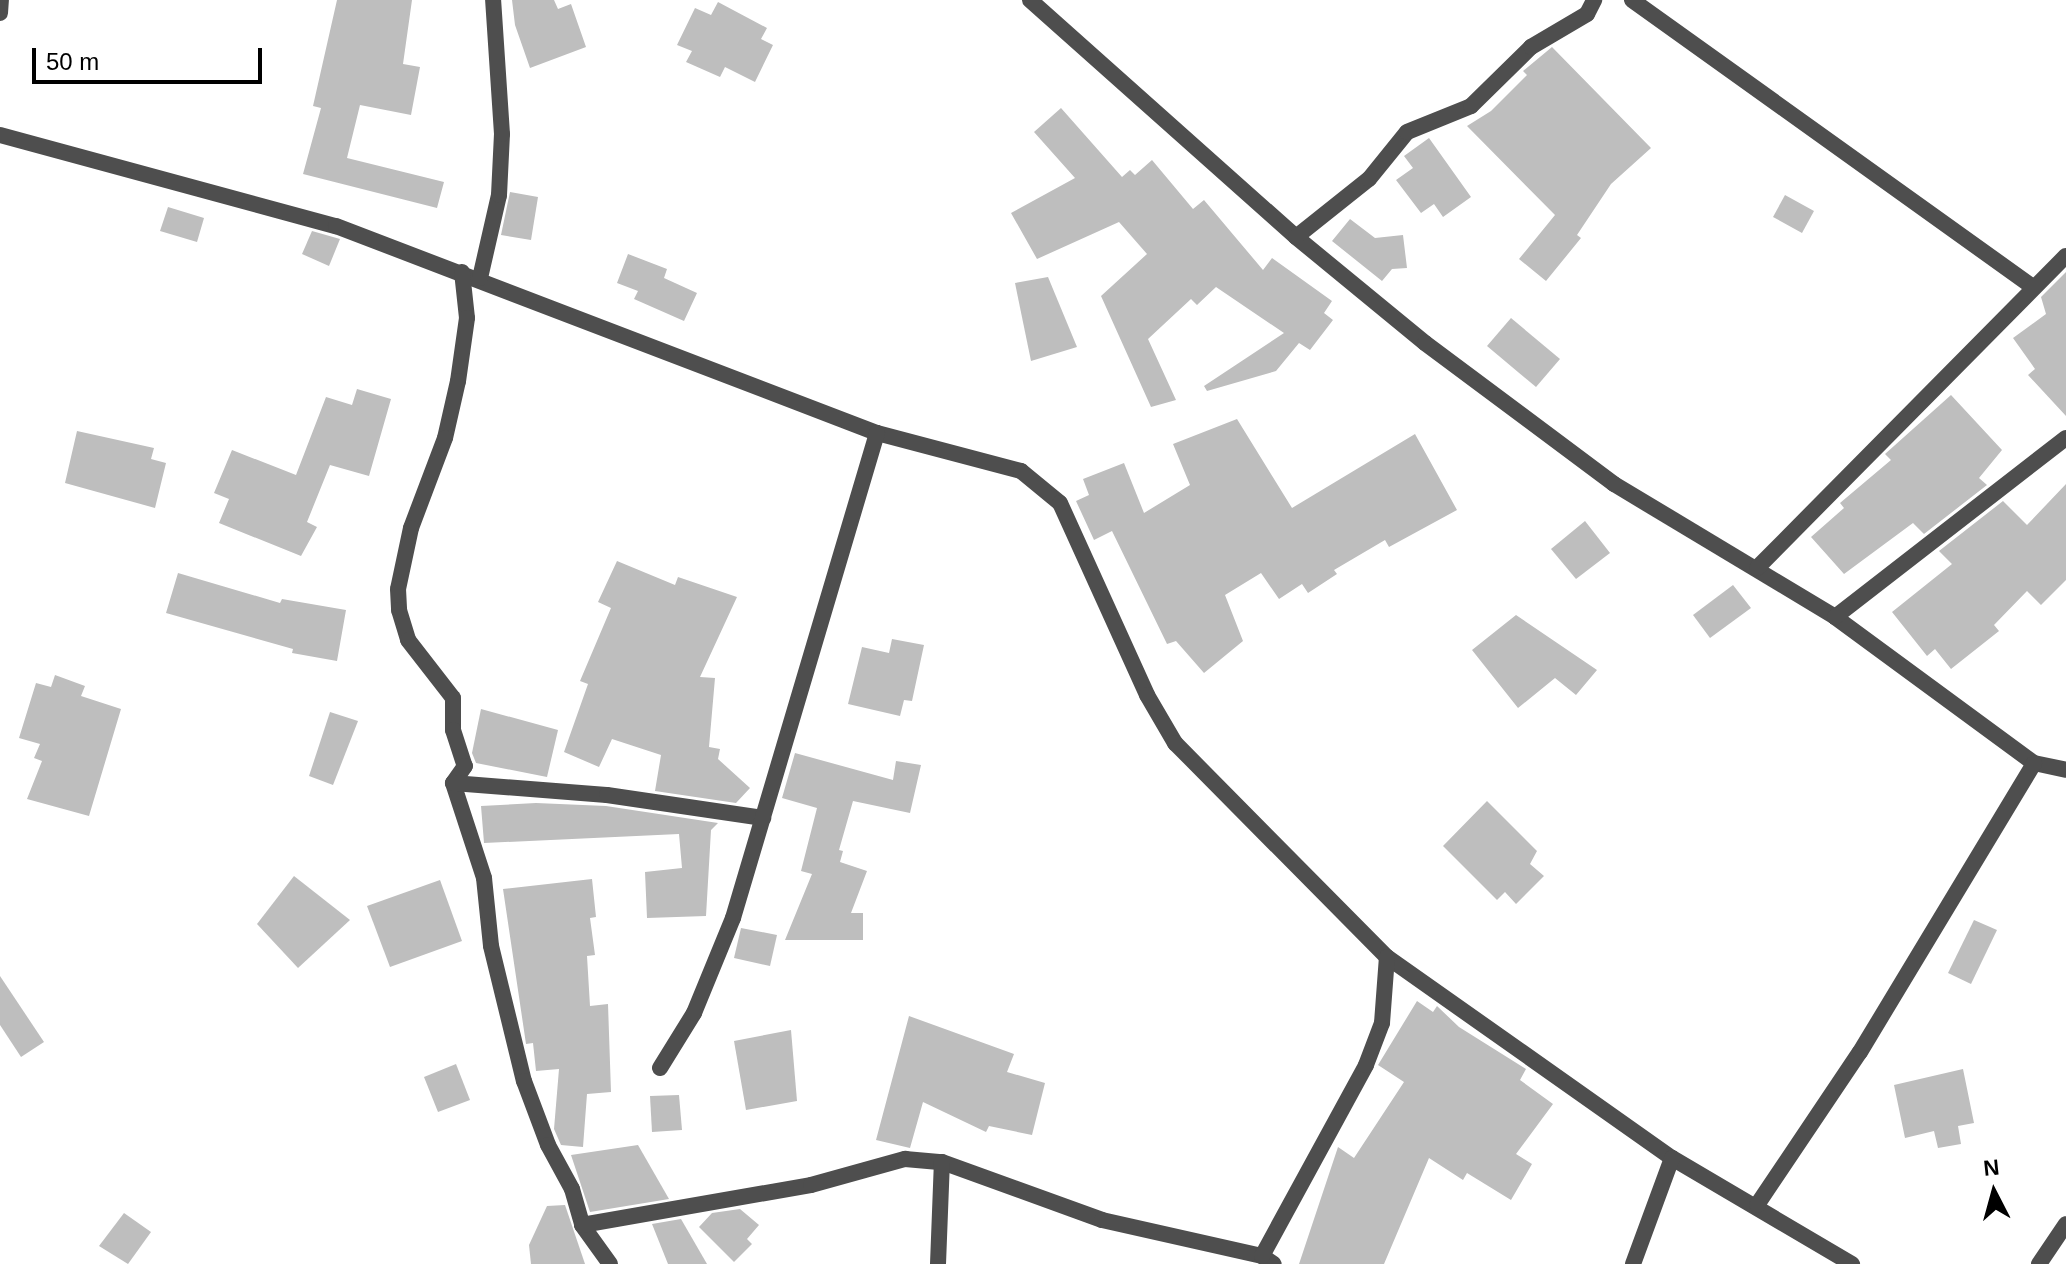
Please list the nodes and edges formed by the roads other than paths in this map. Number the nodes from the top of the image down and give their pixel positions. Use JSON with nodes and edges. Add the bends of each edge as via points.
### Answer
{"nodes":[{"id":1,"x":1,"y":0,"type":"edge"},
{"id":2,"x":493,"y":0,"type":"edge"},
{"id":3,"x":1030,"y":0,"type":"edge"},
{"id":4,"x":1594,"y":0,"type":"edge"},
{"id":5,"x":1632,"y":0,"type":"edge"},
{"id":6,"x":0,"y":13,"type":"edge"},
{"id":7,"x":0,"y":135,"type":"edge"},
{"id":8,"x":1296,"y":237,"type":"junction"},
{"id":9,"x":2066,"y":256,"type":"edge"},
{"id":10,"x":462,"y":272,"type":"junction"},
{"id":11,"x":480,"y":278,"type":"junction"},
{"id":12,"x":2033,"y":287,"type":"junction"},
{"id":13,"x":877,"y":433,"type":"junction"},
{"id":14,"x":2066,"y":438,"type":"edge"},
{"id":15,"x":1757,"y":568,"type":"junction"},
{"id":16,"x":1835,"y":617,"type":"junction"},
{"id":17,"x":2034,"y":763,"type":"junction"},
{"id":18,"x":2066,"y":770,"type":"edge"},
{"id":19,"x":453,"y":783,"type":"junction"},
{"id":20,"x":763,"y":818,"type":"junction"},
{"id":21,"x":1387,"y":957,"type":"junction"},
{"id":22,"x":660,"y":1068,"type":"dead end"},
{"id":23,"x":1672,"y":1158,"type":"junction"},
{"id":24,"x":942,"y":1162,"type":"junction"},
{"id":25,"x":1757,"y":1205,"type":"junction"},
{"id":26,"x":2066,"y":1224,"type":"edge"},
{"id":27,"x":582,"y":1225,"type":"junction"},
{"id":28,"x":1268,"y":1260,"type":"edge"},
{"id":29,"x":610,"y":1264,"type":"edge"},
{"id":30,"x":938,"y":1264,"type":"edge"},
{"id":31,"x":1633,"y":1264,"type":"edge"},
{"id":32,"x":1852,"y":1264,"type":"edge"},
{"id":33,"x":2039,"y":1264,"type":"edge"}],
"edges":[{"from":1,"to":6,"type":"street"},
{"from":2,"to":11,"type":"street","via":[[502,134],[499,195]]},
{"from":3,"to":8,"type":"street"},
{"from":4,"to":8,"type":"street","via":[[1587,14],[1531,47],[1471,106],[1407,132],[1369,179]]},
{"from":5,"to":12,"type":"street"},
{"from":7,"to":10,"type":"street","via":[[336,226]]},
{"from":8,"to":15,"type":"street","via":[[1425,343],[1614,484]]},
{"from":9,"to":12,"type":"street"},
{"from":10,"to":11,"type":"street"},
{"from":10,"to":19,"type":"street","via":[[467,318],[458,381],[398,589],[408,640],[453,698],[453,730],[465,766]]},
{"from":11,"to":13,"type":"street"},
{"from":12,"to":15,"type":"street"},
{"from":13,"to":20,"type":"street"},
{"from":13,"to":21,"type":"street","via":[[1021,471],[1060,503],[1147,695],[1175,743]]},
{"from":14,"to":16,"type":"street"},
{"from":15,"to":16,"type":"street"},
{"from":16,"to":17,"type":"street"},
{"from":17,"to":18,"type":"street"},
{"from":17,"to":25,"type":"street","via":[[1877,1025]]},
{"from":19,"to":20,"type":"street","via":[[607,795]]},
{"from":19,"to":27,"type":"street","via":[[484,878],[491,946],[524,1081],[548,1145],[572,1189]]},
{"from":20,"to":22,"type":"street","via":[[728,932],[694,1013]]},
{"from":21,"to":23,"type":"street"},
{"from":21,"to":28,"type":"street","via":[[1382,1023],[1366,1065]]},
{"from":23,"to":25,"type":"street"},
{"from":23,"to":31,"type":"street"},
{"from":24,"to":27,"type":"street","via":[[905,1159],[811,1185]]},
{"from":24,"to":28,"type":"street","via":[[1102,1220]]},
{"from":24,"to":30,"type":"street"},
{"from":25,"to":32,"type":"street"},
{"from":26,"to":33,"type":"street"},
{"from":27,"to":29,"type":"street"}]}
